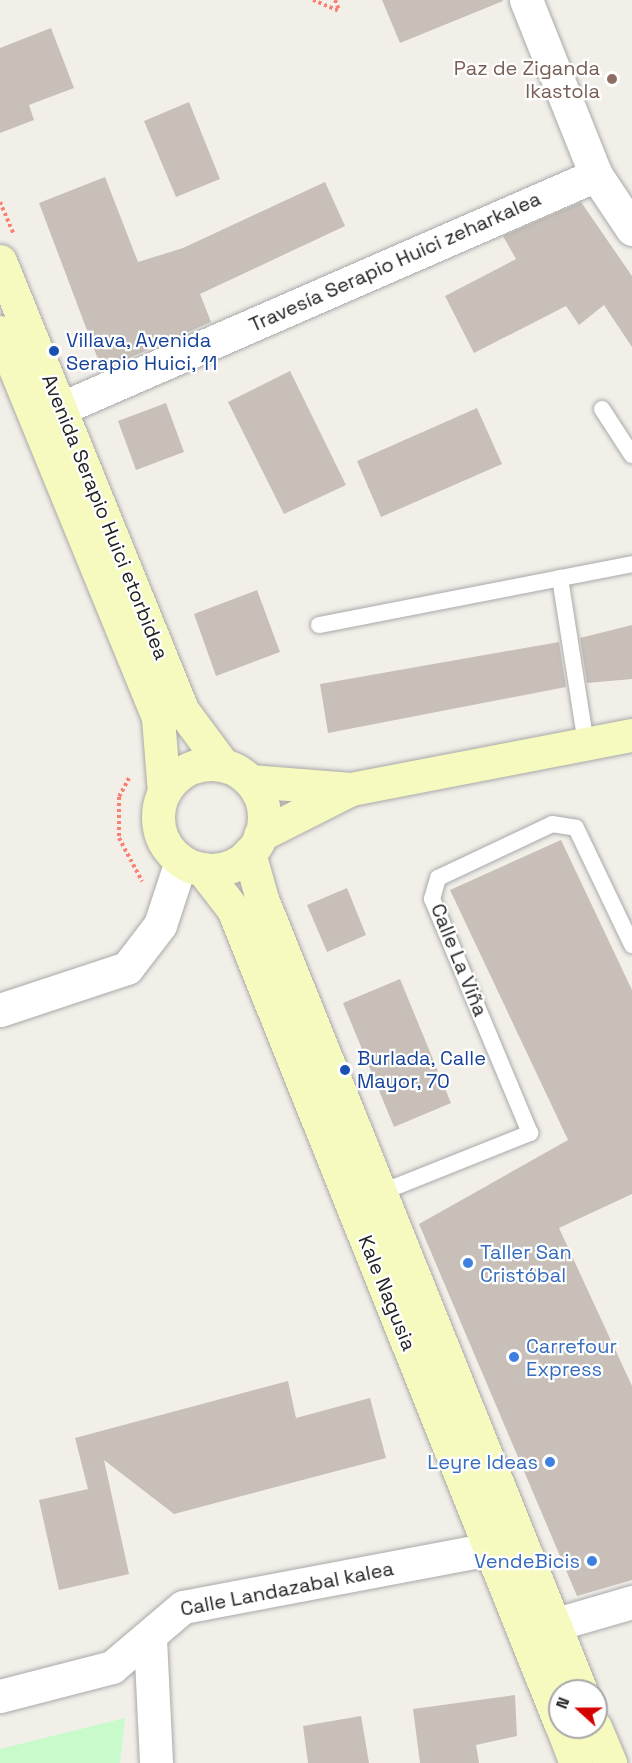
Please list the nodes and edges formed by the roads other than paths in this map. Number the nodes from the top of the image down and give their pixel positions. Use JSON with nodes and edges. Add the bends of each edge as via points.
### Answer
{"nodes":[{"id":1,"x":526,"y":0,"type":"edge"},
{"id":2,"x":596,"y":175,"type":"junction"},
{"id":3,"x":632,"y":230,"type":"edge"},
{"id":4,"x":0,"y":261,"type":"edge"},
{"id":5,"x":0,"y":332,"type":"edge"},
{"id":6,"x":62,"y":408,"type":"junction"},
{"id":7,"x":602,"y":409,"type":"dead end"},
{"id":8,"x":632,"y":455,"type":"edge"},
{"id":9,"x":632,"y":564,"type":"edge"},
{"id":10,"x":560,"y":578,"type":"junction"},
{"id":11,"x":320,"y":625,"type":"dead end"},
{"id":12,"x":632,"y":735,"type":"edge"},
{"id":13,"x":586,"y":744,"type":"junction"},
{"id":14,"x":237,"y":773,"type":"junction"},
{"id":15,"x":351,"y":789,"type":"junction"},
{"id":16,"x":164,"y":792,"type":"junction"},
{"id":17,"x":255,"y":844,"type":"junction"},
{"id":18,"x":191,"y":866,"type":"junction"},
{"id":19,"x":632,"y":945,"type":"edge"},
{"id":20,"x":0,"y":1010,"type":"edge"},
{"id":21,"x":366,"y":1199,"type":"junction"},
{"id":22,"x":490,"y":1550,"type":"junction"},
{"id":23,"x":632,"y":1602,"type":"edge"},
{"id":24,"x":554,"y":1625,"type":"junction"},
{"id":25,"x":150,"y":1639,"type":"junction"},
{"id":26,"x":575,"y":1679,"type":"edge"},
{"id":27,"x":548,"y":1693,"type":"edge"},
{"id":28,"x":0,"y":1695,"type":"edge"},
{"id":29,"x":567,"y":1739,"type":"edge"},
{"id":30,"x":600,"y":1739,"type":"edge"},
{"id":31,"x":156,"y":1763,"type":"edge"},
{"id":32,"x":576,"y":1763,"type":"edge"},
{"id":33,"x":610,"y":1763,"type":"edge"}],
"edges":[{"from":1,"to":2,"type":"street"},
{"from":2,"to":3,"type":"street"},
{"from":2,"to":6,"type":"street","name":"Travesía Serapio Huici zeharkalea"},
{"from":4,"to":6,"type":"main road","name":"Avenida Serapio Huici etorbidea"},
{"from":5,"to":16,"type":"main road","name":"Avenida Serapio Huici etorbidea","via":[[158,718]]},
{"from":6,"to":14,"type":"main road","name":"Avenida Serapio Huici etorbidea","via":[[183,711]]},
{"from":7,"to":8,"type":"lane"},
{"from":9,"to":10,"type":"lane"},
{"from":10,"to":11,"type":"lane"},
{"from":10,"to":13,"type":"lane"},
{"from":12,"to":13,"type":"main road"},
{"from":13,"to":15,"type":"main road"},
{"from":14,"to":15,"type":"main road"},
{"from":14,"to":16,"type":"main road","via":[[200,764],[178,774]]},
{"from":14,"to":17,"type":"main road","via":[[261,797]]},
{"from":15,"to":17,"type":"main road"},
{"from":16,"to":18,"type":"main road","via":[[158,816],[163,841]]},
{"from":17,"to":18,"type":"main road","via":[[235,864]]},
{"from":17,"to":21,"type":"main road","name":"Kale Nagusia"},
{"from":18,"to":20,"type":"street","via":[[160,925],[127,968]]},
{"from":18,"to":21,"type":"main road","name":"Kale Nagusia","via":[[233,909]]},
{"from":19,"to":21,"type":"lane","name":"Calle La Viña","via":[[576,828],[552,824],[438,878],[432,899],[530,1133]]},
{"from":21,"to":22,"type":"main road","name":"Kale Nagusia"},
{"from":21,"to":24,"type":"main road","name":"Kale Nagusia"},
{"from":22,"to":24,"type":"street","via":[[516,1567],[537,1620]]},
{"from":22,"to":25,"type":"street","name":"Calle Landazabal kalea","via":[[183,1607],[173,1610]]},
{"from":22,"to":27,"type":"main road","name":"Kale Nagusia"},
{"from":23,"to":24,"type":"street"},
{"from":24,"to":26,"type":"main road","name":"Kale Nagusia"},
{"from":25,"to":28,"type":"street","name":"Calle Landazabal kalea","via":[[112,1667]]},
{"from":25,"to":31,"type":"street"},
{"from":29,"to":32,"type":"main road","name":"Kale Nagusia"},
{"from":30,"to":33,"type":"main road"}]}
